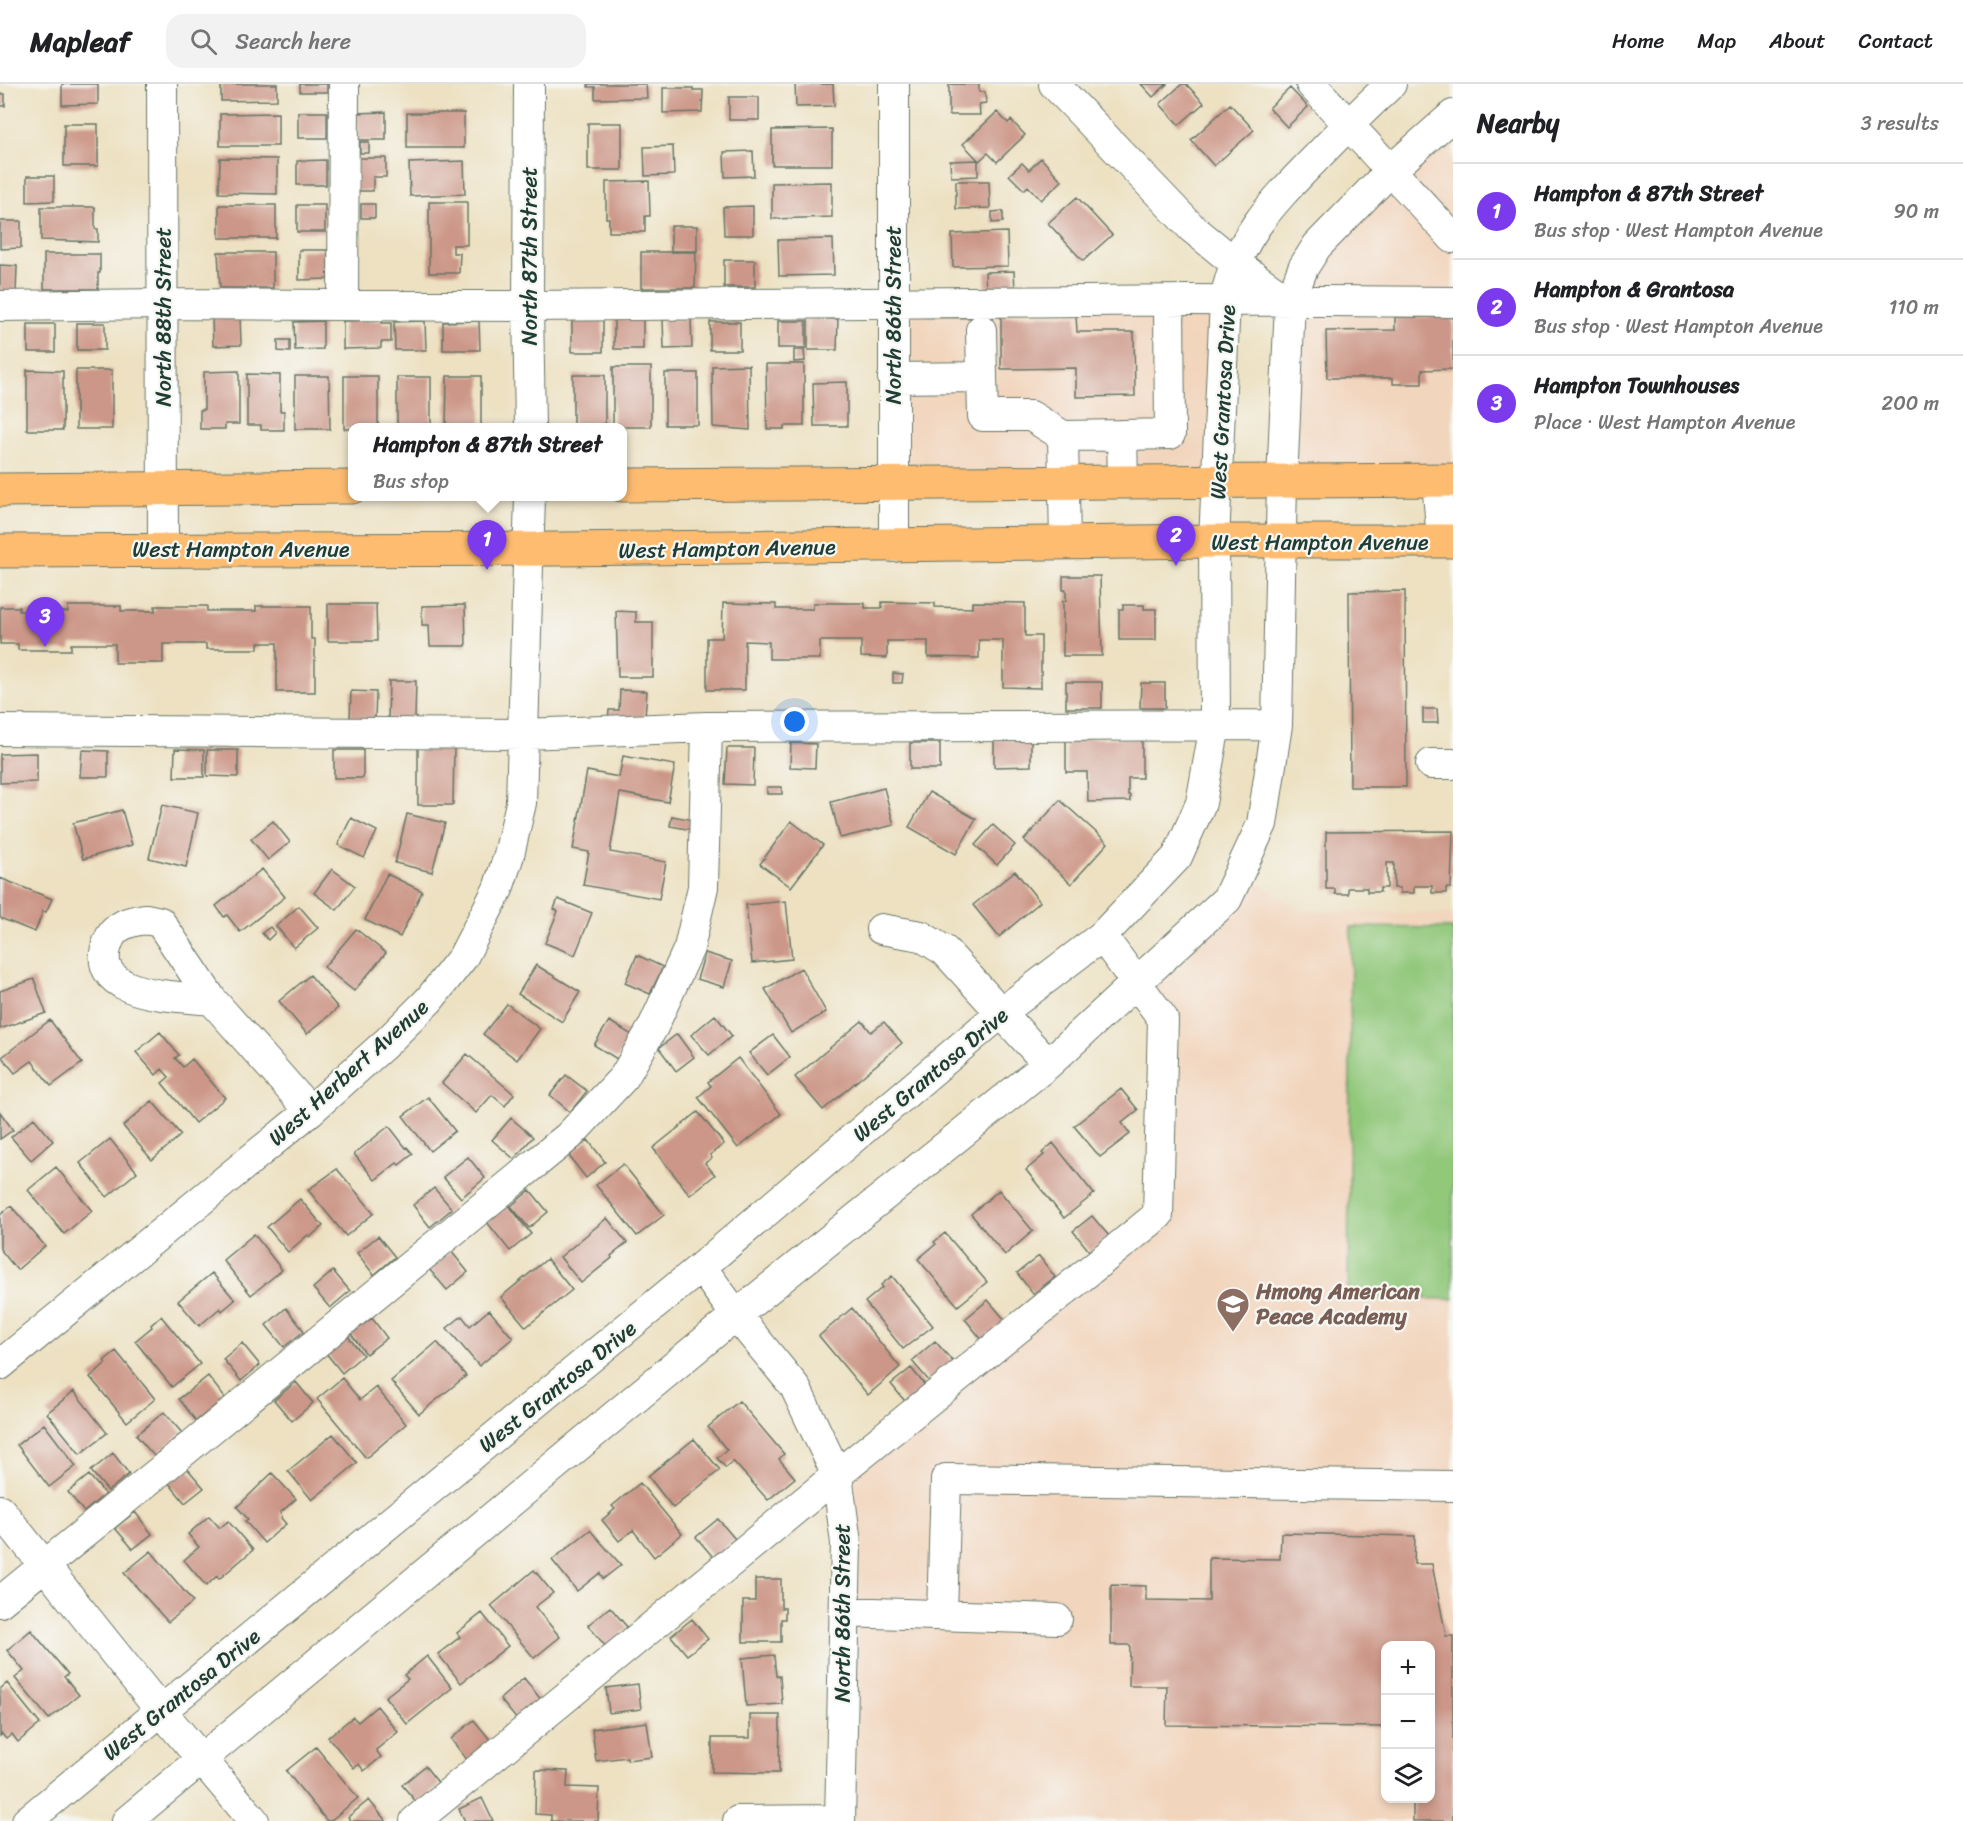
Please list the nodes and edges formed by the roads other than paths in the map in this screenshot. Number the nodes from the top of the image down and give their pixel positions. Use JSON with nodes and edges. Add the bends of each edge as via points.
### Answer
{"nodes":[{"id":1,"x":162,"y":84,"type":"edge"},
{"id":2,"x":344,"y":84,"type":"edge"},
{"id":3,"x":529,"y":84,"type":"edge"},
{"id":4,"x":894,"y":84,"type":"edge"},
{"id":5,"x":1054,"y":84,"type":"edge"},
{"id":6,"x":1311,"y":84,"type":"edge"},
{"id":7,"x":1391,"y":84,"type":"edge"},
{"id":8,"x":1453,"y":115,"type":"edge"},
{"id":9,"x":1348,"y":124,"type":"junction"},
{"id":10,"x":1391,"y":170,"type":"junction"},
{"id":11,"x":1453,"y":238,"type":"edge"},
{"id":12,"x":1235,"y":263,"type":"junction"},
{"id":13,"x":1226,"y":300,"type":"junction"},
{"id":14,"x":1169,"y":301,"type":"junction"},
{"id":15,"x":1290,"y":302,"type":"junction"},
{"id":16,"x":1453,"y":302,"type":"edge"},
{"id":17,"x":163,"y":304,"type":"junction"},
{"id":18,"x":893,"y":304,"type":"junction"},
{"id":19,"x":343,"y":305,"type":"junction"},
{"id":20,"x":0,"y":306,"type":"edge"},
{"id":21,"x":528,"y":306,"type":"junction"},
{"id":22,"x":981,"y":330,"type":"dead end"},
{"id":23,"x":982,"y":377,"type":"junction"},
{"id":24,"x":893,"y":378,"type":"junction"},
{"id":25,"x":530,"y":423,"type":"edge"},
{"id":26,"x":1122,"y":435,"type":"junction"},
{"id":27,"x":1063,"y":436,"type":"junction"},
{"id":28,"x":1218,"y":480,"type":"junction"},
{"id":29,"x":1445,"y":480,"type":"edge"},
{"id":30,"x":1063,"y":481,"type":"junction"},
{"id":31,"x":1124,"y":481,"type":"junction"},
{"id":32,"x":892,"y":482,"type":"junction"},
{"id":33,"x":1282,"y":482,"type":"junction"},
{"id":34,"x":627,"y":485,"type":"edge"},
{"id":35,"x":348,"y":487,"type":"edge"},
{"id":36,"x":163,"y":489,"type":"junction"},
{"id":37,"x":0,"y":490,"type":"edge"},
{"id":38,"x":531,"y":501,"type":"edge"},
{"id":39,"x":1448,"y":541,"type":"edge"},
{"id":40,"x":1214,"y":542,"type":"junction"},
{"id":41,"x":1282,"y":542,"type":"junction"},
{"id":42,"x":1065,"y":544,"type":"junction"},
{"id":43,"x":894,"y":546,"type":"junction"},
{"id":44,"x":163,"y":549,"type":"junction"},
{"id":45,"x":530,"y":549,"type":"junction"},
{"id":46,"x":0,"y":550,"type":"edge"},
{"id":47,"x":1215,"y":725,"type":"junction"},
{"id":48,"x":1277,"y":725,"type":"junction"},
{"id":49,"x":707,"y":727,"type":"junction"},
{"id":50,"x":0,"y":730,"type":"edge"},
{"id":51,"x":524,"y":734,"type":"junction"},
{"id":52,"x":881,"y":929,"type":"dead end"},
{"id":53,"x":1102,"y":936,"type":"junction"},
{"id":54,"x":1138,"y":983,"type":"junction"},
{"id":55,"x":212,"y":1000,"type":"dead end"},
{"id":56,"x":1002,"y":1012,"type":"junction"},
{"id":57,"x":1048,"y":1064,"type":"junction"},
{"id":58,"x":310,"y":1111,"type":"junction"},
{"id":59,"x":701,"y":1267,"type":"junction"},
{"id":60,"x":736,"y":1315,"type":"junction"},
{"id":61,"x":0,"y":1365,"type":"edge"},
{"id":62,"x":837,"y":1475,"type":"junction"},
{"id":63,"x":1453,"y":1486,"type":"edge"},
{"id":64,"x":0,"y":1510,"type":"edge"},
{"id":65,"x":44,"y":1566,"type":"junction"},
{"id":66,"x":0,"y":1602,"type":"edge"},
{"id":67,"x":844,"y":1612,"type":"junction"},
{"id":68,"x":942,"y":1615,"type":"junction"},
{"id":69,"x":1057,"y":1619,"type":"dead end"},
{"id":70,"x":161,"y":1711,"type":"junction"},
{"id":71,"x":202,"y":1759,"type":"junction"},
{"id":72,"x":27,"y":1821,"type":"edge"},
{"id":73,"x":127,"y":1821,"type":"edge"},
{"id":74,"x":254,"y":1821,"type":"edge"},
{"id":75,"x":415,"y":1821,"type":"edge"},
{"id":76,"x":738,"y":1821,"type":"edge"},
{"id":77,"x":840,"y":1821,"type":"edge"}],
"edges":[{"from":1,"to":17,"type":"street","name":"North 88th Street"},
{"from":2,"to":19,"type":"street"},
{"from":3,"to":21,"type":"street","name":"North 87th Street"},
{"from":4,"to":18,"type":"street","name":"North 86th Street"},
{"from":5,"to":12,"type":"street","via":[[1172,209]]},
{"from":6,"to":9,"type":"street"},
{"from":7,"to":9,"type":"street","name":"West Grantosa Drive"},
{"from":8,"to":10,"type":"street"},
{"from":9,"to":10,"type":"street"},
{"from":9,"to":12,"type":"street","name":"West Grantosa Drive","via":[[1273,202],[1255,225]]},
{"from":10,"to":11,"type":"street"},
{"from":10,"to":15,"type":"street","via":[[1317,246],[1303,268]]},
{"from":12,"to":13,"type":"street","name":"West Grantosa Drive"},
{"from":12,"to":15,"type":"street"},
{"from":13,"to":14,"type":"street"},
{"from":13,"to":15,"type":"street"},
{"from":13,"to":28,"type":"street","name":"West Grantosa Drive"},
{"from":14,"to":18,"type":"street"},
{"from":14,"to":26,"type":"street","via":[[1170,434]]},
{"from":15,"to":16,"type":"street"},
{"from":15,"to":33,"type":"street"},
{"from":17,"to":19,"type":"street"},
{"from":17,"to":20,"type":"street"},
{"from":17,"to":36,"type":"street","name":"North 88th Street"},
{"from":18,"to":21,"type":"street"},
{"from":18,"to":24,"type":"street","name":"North 86th Street"},
{"from":19,"to":21,"type":"street"},
{"from":21,"to":25,"type":"street","name":"North 87th Street"},
{"from":22,"to":23,"type":"street"},
{"from":23,"to":24,"type":"street"},
{"from":23,"to":27,"type":"street","via":[[983,416],[1031,416]]},
{"from":24,"to":32,"type":"street","name":"North 86th Street"},
{"from":26,"to":27,"type":"street"},
{"from":26,"to":31,"type":"street"},
{"from":27,"to":30,"type":"street"},
{"from":28,"to":31,"type":"main road"},
{"from":28,"to":33,"type":"main road"},
{"from":28,"to":40,"type":"street","name":"West Grantosa Drive"},
{"from":29,"to":33,"type":"main road"},
{"from":29,"to":39,"type":"street"},
{"from":30,"to":31,"type":"main road"},
{"from":30,"to":32,"type":"main road"},
{"from":30,"to":42,"type":"street"},
{"from":32,"to":34,"type":"main road"},
{"from":32,"to":43,"type":"street","name":"North 86th Street"},
{"from":33,"to":41,"type":"street"},
{"from":35,"to":36,"type":"main road"},
{"from":36,"to":37,"type":"main road"},
{"from":36,"to":44,"type":"street","name":"North 88th Street"},
{"from":38,"to":45,"type":"street","name":"West Herbert Avenue"},
{"from":39,"to":41,"type":"main road","name":"West Hampton Avenue"},
{"from":40,"to":41,"type":"main road","name":"West Hampton Avenue"},
{"from":40,"to":42,"type":"main road","name":"West Hampton Avenue"},
{"from":40,"to":47,"type":"street","name":"West Grantosa Drive"},
{"from":41,"to":48,"type":"street"},
{"from":42,"to":43,"type":"main road","name":"West Hampton Avenue"},
{"from":43,"to":45,"type":"main road","name":"West Hampton Avenue"},
{"from":44,"to":45,"type":"main road","name":"West Hampton Avenue"},
{"from":44,"to":46,"type":"main road","name":"West Hampton Avenue"},
{"from":45,"to":51,"type":"street","name":"West Herbert Avenue"},
{"from":47,"to":48,"type":"street"},
{"from":47,"to":49,"type":"street"},
{"from":47,"to":53,"type":"street","name":"West Grantosa Drive","via":[[1201,803],[1177,857]]},
{"from":48,"to":54,"type":"street","via":[[1262,824],[1227,899]]},
{"from":49,"to":51,"type":"street"},
{"from":49,"to":65,"type":"street","via":[[703,887],[689,948],[653,1027],[624,1077],[569,1136]]},
{"from":50,"to":51,"type":"street"},
{"from":51,"to":58,"type":"street","name":"West Herbert Avenue","via":[[521,803],[509,855],[498,889],[463,957],[429,1000]]},
{"from":52,"to":56,"type":"street","via":[[921,936],[945,951]]},
{"from":53,"to":54,"type":"street"},
{"from":53,"to":56,"type":"street","name":"West Grantosa Drive"},
{"from":54,"to":57,"type":"street"},
{"from":54,"to":62,"type":"street","via":[[1163,1019],[1158,1215]]},
{"from":55,"to":58,"type":"street"},
{"from":56,"to":57,"type":"street"},
{"from":56,"to":59,"type":"street","name":"West Grantosa Drive"},
{"from":57,"to":60,"type":"street"},
{"from":58,"to":61,"type":"street","name":"West Herbert Avenue"},
{"from":59,"to":60,"type":"street","name":"North 86th Street"},
{"from":59,"to":70,"type":"street","name":"West Grantosa Drive"},
{"from":60,"to":62,"type":"street","name":"North 86th Street","via":[[795,1387]]},
{"from":60,"to":71,"type":"street"},
{"from":62,"to":67,"type":"street","name":"North 86th Street","via":[[846,1543]]},
{"from":62,"to":75,"type":"street"},
{"from":63,"to":68,"type":"street","via":[[946,1479]]},
{"from":64,"to":65,"type":"street"},
{"from":65,"to":66,"type":"street"},
{"from":65,"to":70,"type":"street"},
{"from":67,"to":68,"type":"street"},
{"from":67,"to":77,"type":"street","name":"North 86th Street"},
{"from":68,"to":69,"type":"street"},
{"from":70,"to":71,"type":"street"},
{"from":70,"to":72,"type":"street","name":"West Grantosa Drive"},
{"from":71,"to":73,"type":"street"},
{"from":71,"to":74,"type":"street"},
{"from":76,"to":77,"type":"street"}]}
